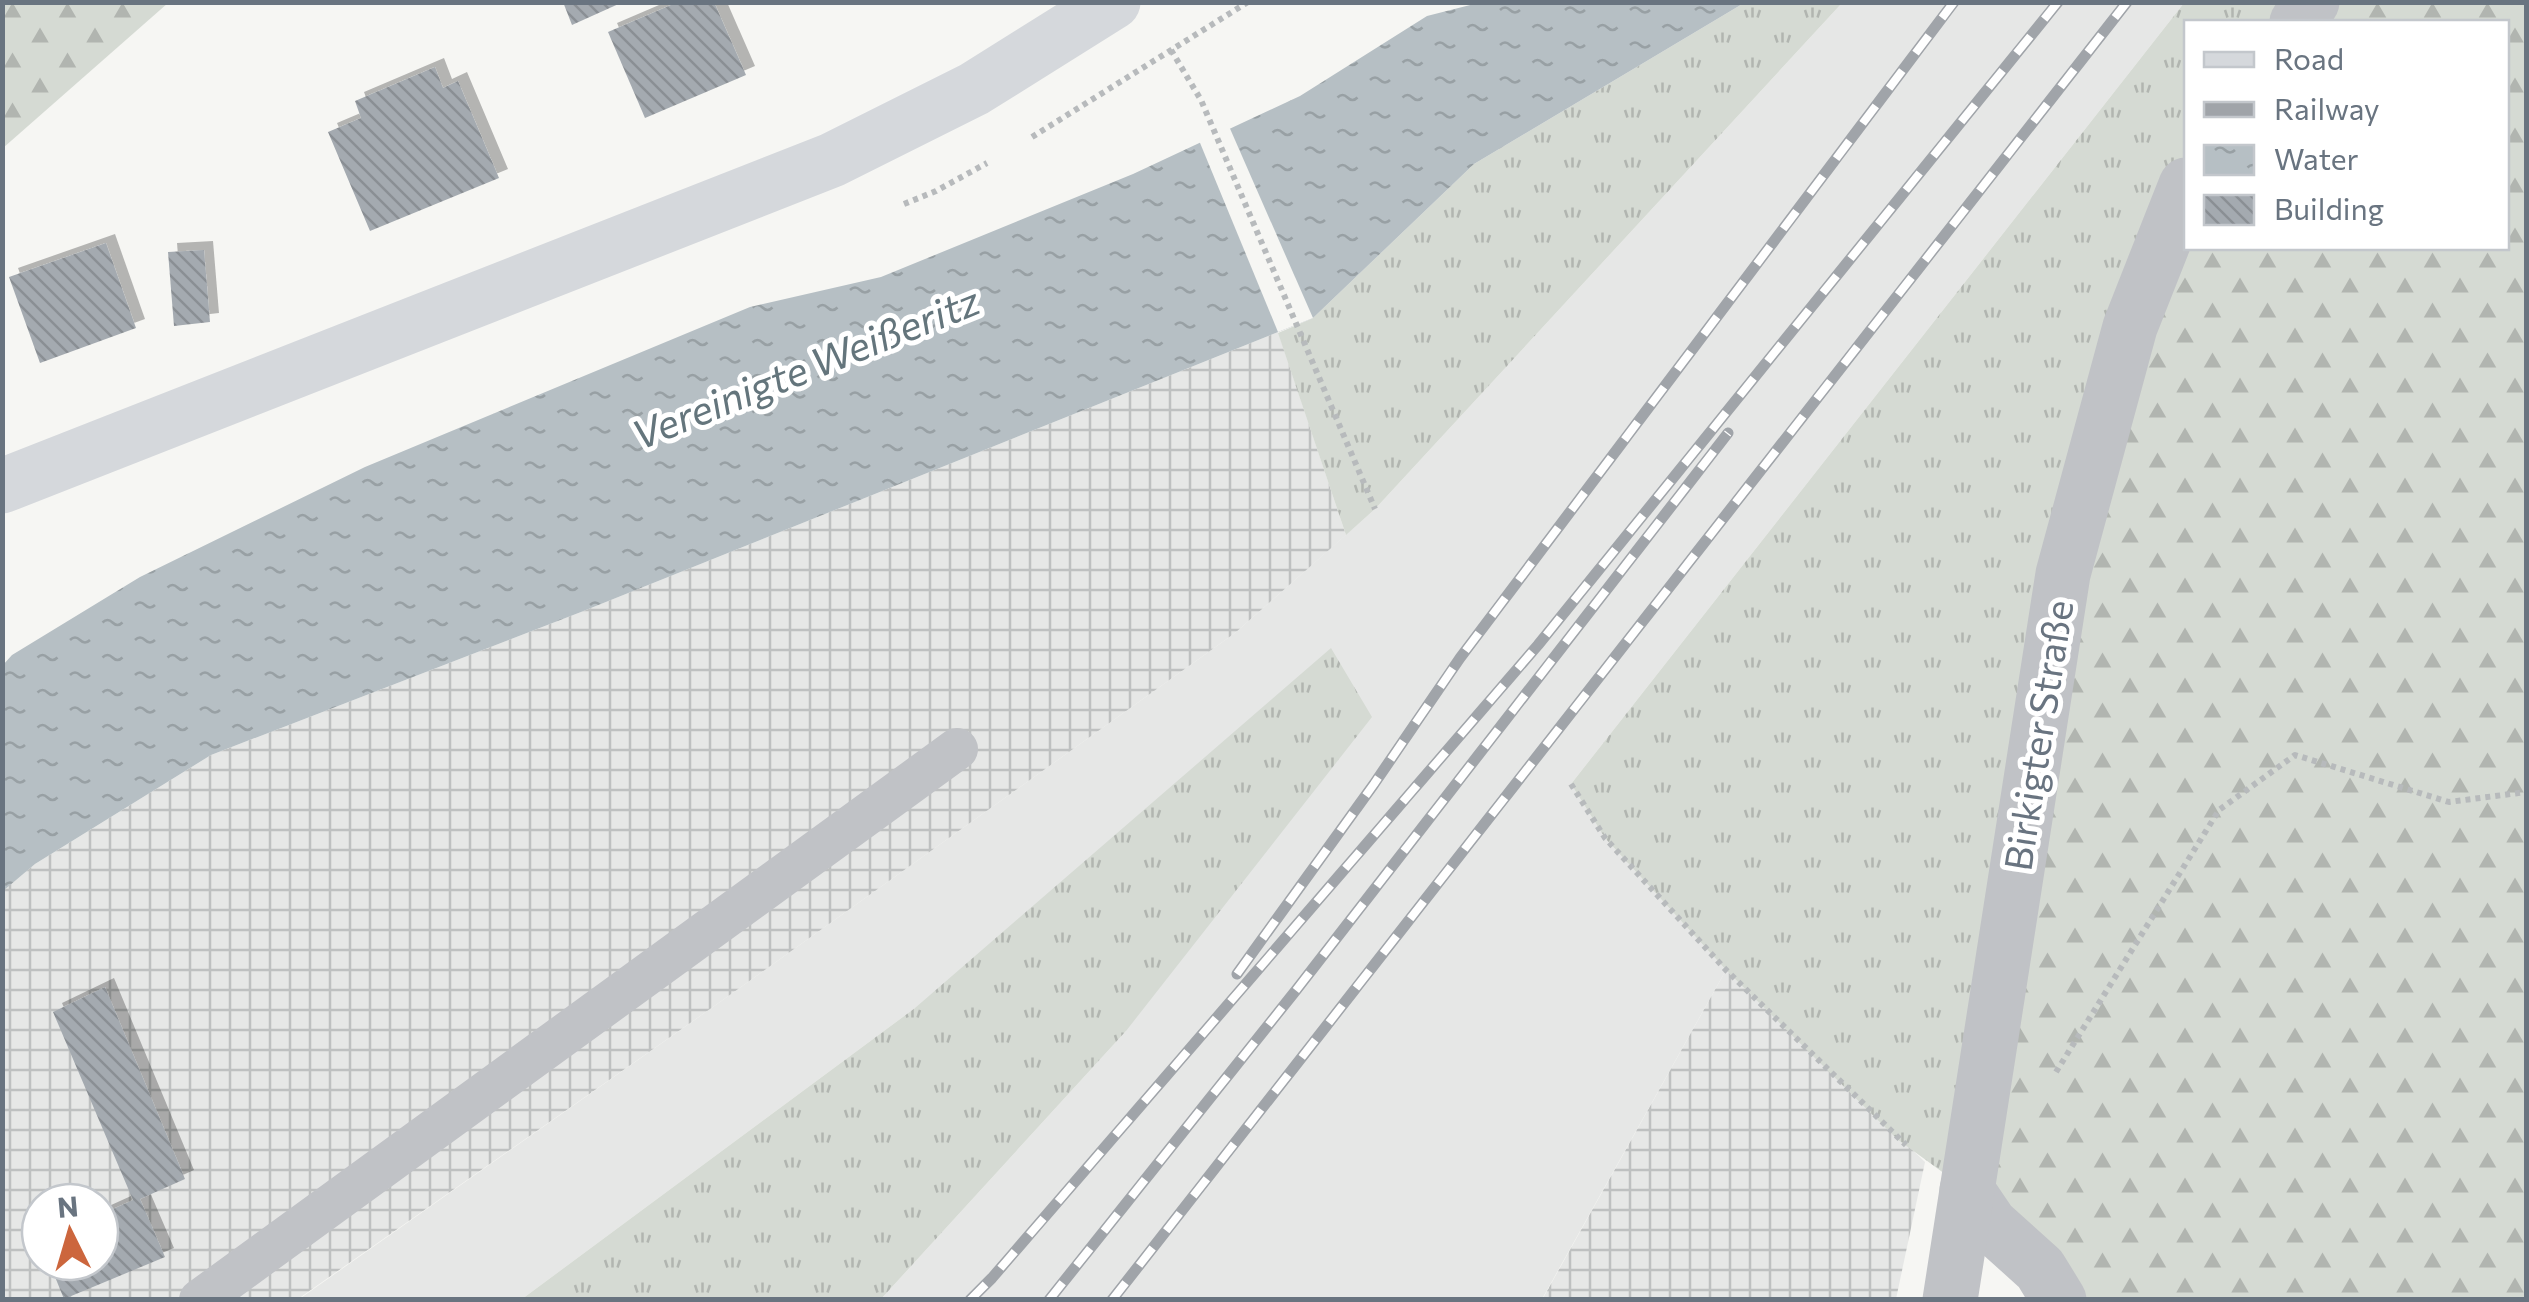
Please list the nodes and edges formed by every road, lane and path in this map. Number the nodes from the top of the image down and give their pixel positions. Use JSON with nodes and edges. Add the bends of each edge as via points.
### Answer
{"nodes":[{"id":1,"x":1112,"y":2,"type":"edge"},
{"id":2,"x":1248,"y":2,"type":"edge"},
{"id":3,"x":2184,"y":190,"type":"edge"},
{"id":4,"x":2,"y":486,"type":"edge"},
{"id":5,"x":1375,"y":509,"type":"dead end"},
{"id":6,"x":957,"y":749,"type":"dead end"},
{"id":7,"x":1571,"y":784,"type":"dead end"},
{"id":8,"x":2526,"y":792,"type":"edge"},
{"id":9,"x":2054,"y":1077,"type":"dead end"},
{"id":10,"x":1966,"y":1190,"type":"junction"},
{"id":11,"x":200,"y":1300,"type":"edge"},
{"id":12,"x":1950,"y":1300,"type":"edge"},
{"id":13,"x":2059,"y":1300,"type":"edge"}],
"edges":[{"from":1,"to":4,"type":"main road","via":[[974,89],[832,160]]},
{"from":2,"to":5,"type":"path","via":[[1171,50],[1201,100]]},
{"from":3,"to":10,"type":"street","name":"Birkigter Straße","via":[[2130,327],[2063,574]]},
{"from":6,"to":11,"type":"lane"},
{"from":7,"to":10,"type":"path","via":[[1605,838],[1726,970],[1898,1138]]},
{"from":8,"to":9,"type":"path","via":[[2449,802],[2294,755],[2218,810]]},
{"from":10,"to":12,"type":"street","name":"Birkigter Straße"},
{"from":10,"to":13,"type":"street","via":[[1990,1224],[2040,1269]]}]}
